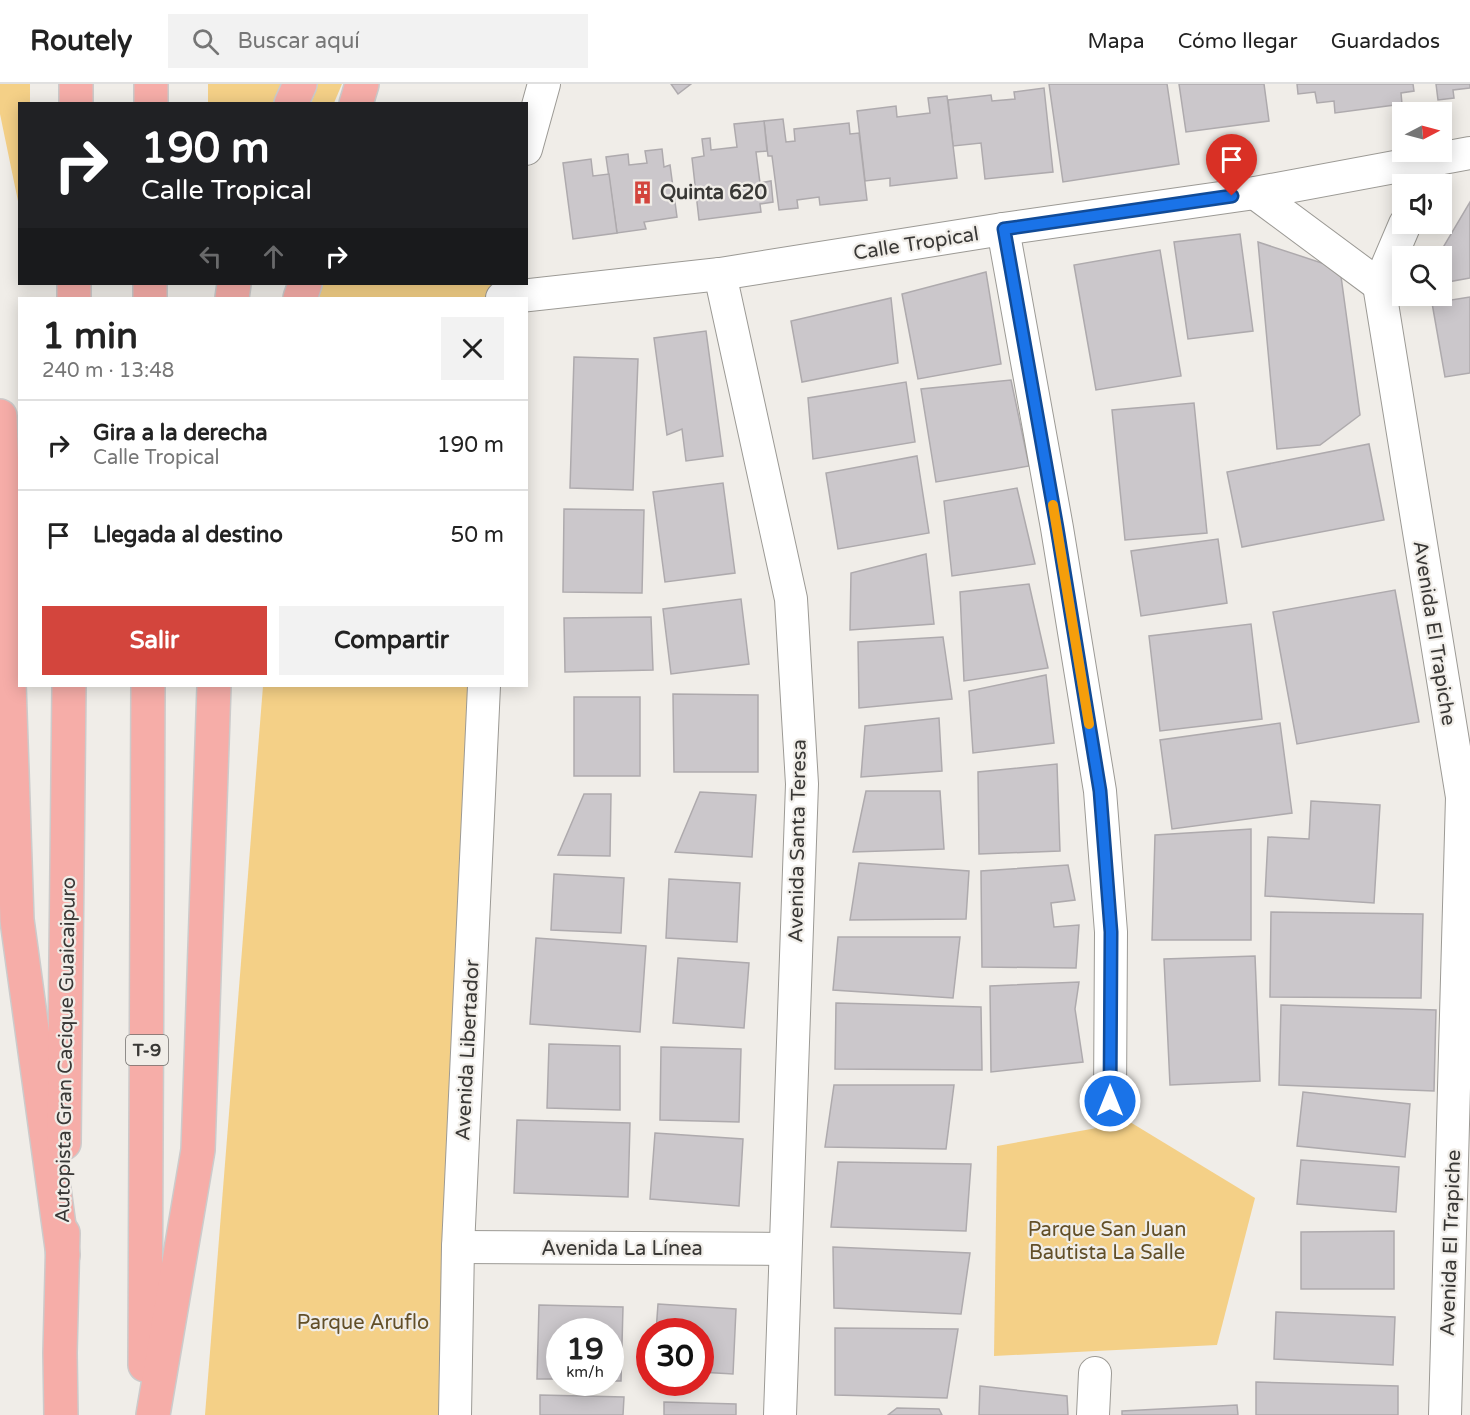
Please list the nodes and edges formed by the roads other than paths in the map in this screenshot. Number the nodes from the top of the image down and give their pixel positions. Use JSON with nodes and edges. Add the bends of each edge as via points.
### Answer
{"nodes":[{"id":1,"x":76,"y":84,"type":"edge"},
{"id":2,"x":151,"y":84,"type":"edge"},
{"id":3,"x":300,"y":84,"type":"edge"},
{"id":4,"x":362,"y":84,"type":"edge"},
{"id":5,"x":544,"y":84,"type":"edge"},
{"id":6,"x":76,"y":102,"type":"edge"},
{"id":7,"x":151,"y":102,"type":"edge"},
{"id":8,"x":292,"y":102,"type":"edge"},
{"id":9,"x":357,"y":102,"type":"edge"},
{"id":10,"x":528,"y":142,"type":"edge"},
{"id":11,"x":1470,"y":153,"type":"edge"},
{"id":12,"x":1426,"y":173,"type":"edge"},
{"id":13,"x":1255,"y":193,"type":"junction"},
{"id":14,"x":1004,"y":229,"type":"junction"},
{"id":15,"x":1401,"y":234,"type":"edge"},
{"id":16,"x":720,"y":274,"type":"junction"},
{"id":17,"x":1379,"y":285,"type":"junction"},
{"id":18,"x":503,"y":293,"type":"edge"},
{"id":19,"x":0,"y":416,"type":"edge"},
{"id":20,"x":69,"y":687,"type":"edge"},
{"id":21,"x":148,"y":687,"type":"edge"},
{"id":22,"x":220,"y":687,"type":"edge"},
{"id":23,"x":484,"y":687,"type":"edge"},
{"id":24,"x":213,"y":701,"type":"edge"},
{"id":25,"x":1466,"y":796,"type":"edge"},
{"id":26,"x":1110,"y":1101,"type":"dead end"},
{"id":27,"x":458,"y":1247,"type":"junction"},
{"id":28,"x":785,"y":1249,"type":"junction"},
{"id":29,"x":63,"y":1255,"type":"junction"},
{"id":30,"x":1095,"y":1373,"type":"dead end"},
{"id":31,"x":61,"y":1415,"type":"edge"},
{"id":32,"x":145,"y":1415,"type":"edge"},
{"id":33,"x":153,"y":1415,"type":"edge"},
{"id":34,"x":455,"y":1415,"type":"edge"},
{"id":35,"x":780,"y":1415,"type":"edge"},
{"id":36,"x":1093,"y":1415,"type":"edge"},
{"id":37,"x":1445,"y":1415,"type":"edge"}],
"edges":[{"from":1,"to":6,"type":"highway"},
{"from":2,"to":7,"type":"highway"},
{"from":3,"to":8,"type":"highway"},
{"from":4,"to":9,"type":"highway"},
{"from":5,"to":10,"type":"street"},
{"from":11,"to":12,"type":"street","name":"Calle Tropical"},
{"from":12,"to":13,"type":"street","name":"Calle Tropical"},
{"from":13,"to":14,"type":"street","name":"Calle Tropical"},
{"from":13,"to":17,"type":"street"},
{"from":14,"to":16,"type":"street","name":"Calle Tropical"},
{"from":14,"to":26,"type":"street","via":[[1100,791],[1111,932]]},
{"from":15,"to":17,"type":"street"},
{"from":16,"to":18,"type":"street","name":"Calle Tropical"},
{"from":16,"to":28,"type":"street","name":"Avenida Santa Teresa","via":[[791,599],[802,784]]},
{"from":17,"to":25,"type":"street","name":"Avenida El Trapiche"},
{"from":19,"to":29,"type":"highway","via":[[17,920]]},
{"from":20,"to":29,"type":"highway","name":"Autopista Gran Cacique Guaicaipuro"},
{"from":21,"to":32,"type":"highway","number":"T-9"},
{"from":22,"to":24,"type":"highway"},
{"from":23,"to":27,"type":"street","name":"Avenida Libertador"},
{"from":24,"to":33,"type":"highway","via":[[198,1150]]},
{"from":25,"to":37,"type":"street","name":"Avenida El Trapiche"},
{"from":27,"to":28,"type":"street","name":"Avenida La Línea"},
{"from":27,"to":34,"type":"street","name":"Avenida Libertador"},
{"from":28,"to":35,"type":"street","name":"Avenida Santa Teresa"},
{"from":29,"to":31,"type":"highway","name":"Autopista Gran Cacique Guaicaipuro"},
{"from":30,"to":36,"type":"street"}]}
